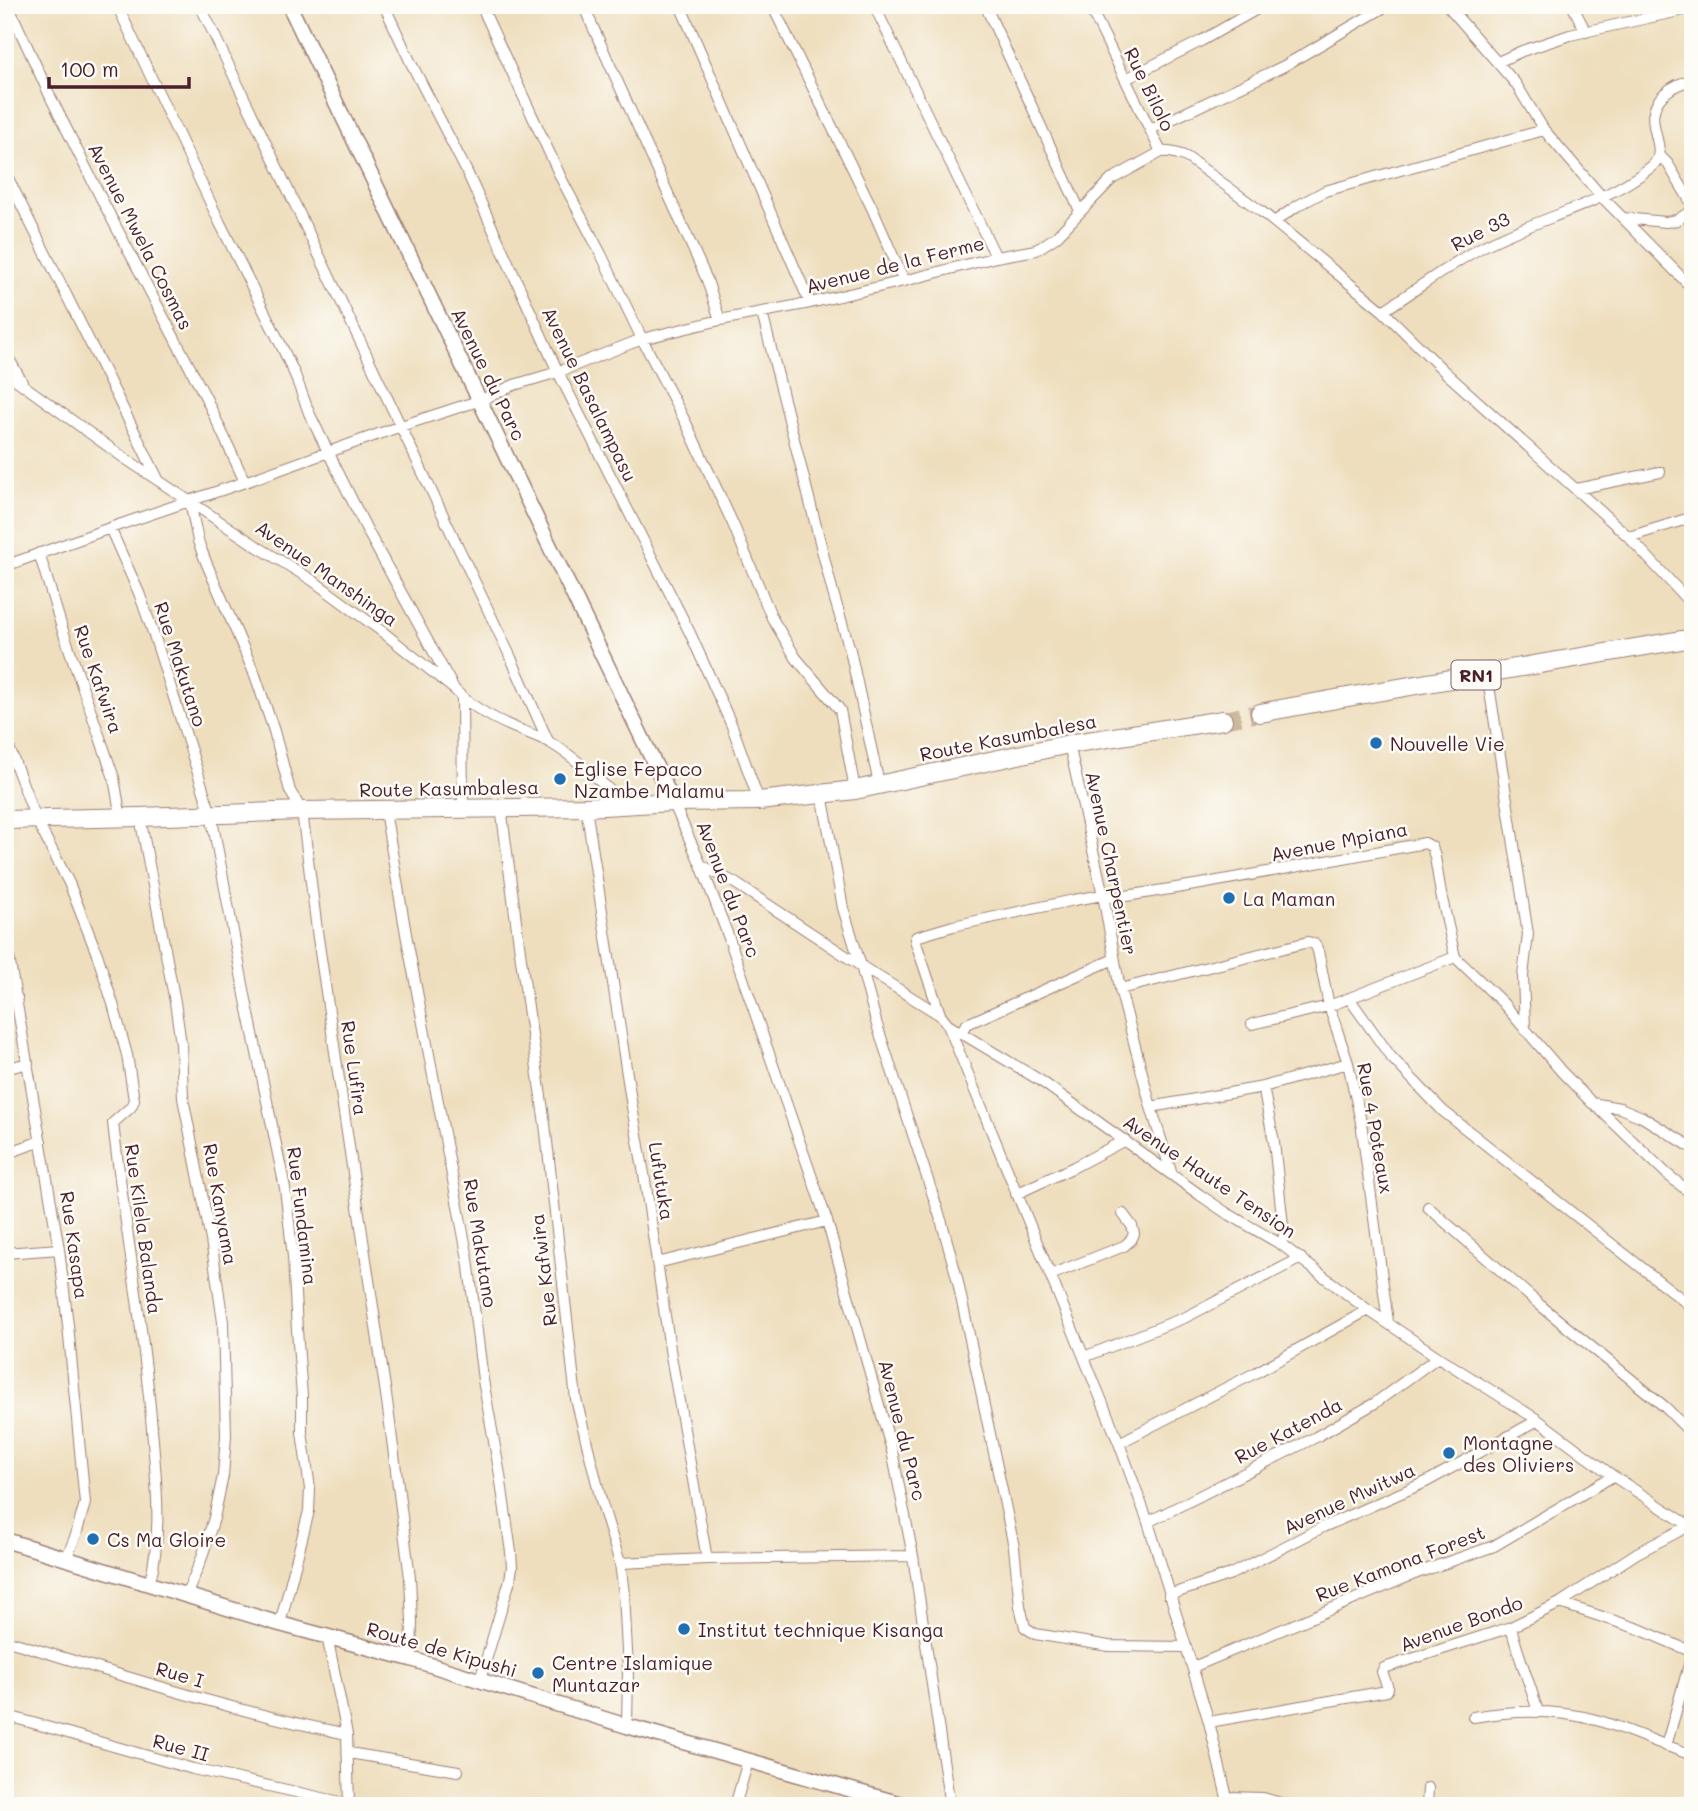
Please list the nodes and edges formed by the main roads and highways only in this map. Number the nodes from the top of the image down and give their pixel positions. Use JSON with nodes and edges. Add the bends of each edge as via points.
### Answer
{"nodes":[{"id":1,"x":289,"y":5,"type":"edge"},
{"id":2,"x":1693,"y":638,"type":"edge"},
{"id":3,"x":1260,"y":713,"type":"tunnel mouth"},
{"id":4,"x":1223,"y":720,"type":"tunnel mouth"},
{"id":5,"x":673,"y":802,"type":"junction"},
{"id":6,"x":5,"y":820,"type":"edge"},
{"id":7,"x":6,"y":1544,"type":"edge"},
{"id":8,"x":869,"y":1800,"type":"edge"},
{"id":9,"x":908,"y":1806,"type":"edge"}],
"edges":[{"from":1,"to":5,"type":"main road","name":"Avenue du Parc"},
{"from":2,"to":3,"type":"highway","number":"RN1"},
{"from":4,"to":5,"type":"highway","name":"Route Kasumbalesa","via":[[1069,744],[855,790],[759,801]]},
{"from":5,"to":6,"type":"highway","name":"Route Kasumbalesa"},
{"from":7,"to":8,"type":"main road","name":"Route de Kipushi","via":[[411,1659]]},
{"from":8,"to":9,"type":"main road","name":"Route de Kipushi"}]}
